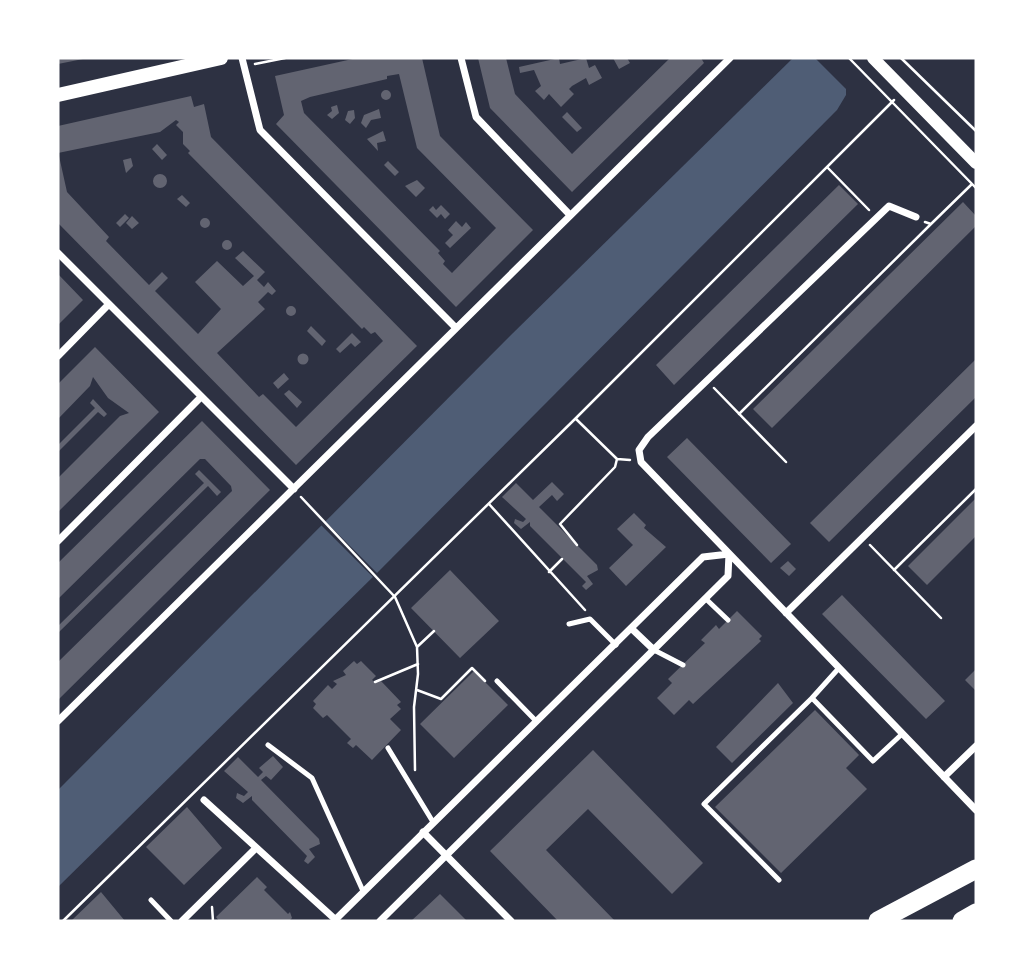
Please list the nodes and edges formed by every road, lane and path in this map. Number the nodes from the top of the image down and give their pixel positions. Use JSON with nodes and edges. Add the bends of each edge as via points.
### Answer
{"nodes":[{"id":1,"x":220,"y":58,"type":"edge"},
{"id":2,"x":242,"y":58,"type":"edge"},
{"id":3,"x":285,"y":58,"type":"edge"},
{"id":4,"x":461,"y":58,"type":"edge"},
{"id":5,"x":849,"y":58,"type":"edge"},
{"id":6,"x":873,"y":58,"type":"edge"},
{"id":7,"x":901,"y":58,"type":"edge"},
{"id":8,"x":727,"y":59,"type":"edge"},
{"id":9,"x":244,"y":67,"type":"junction"},
{"id":10,"x":58,"y":94,"type":"edge"},
{"id":11,"x":892,"y":103,"type":"junction"},
{"id":12,"x":976,"y":131,"type":"edge"},
{"id":13,"x":976,"y":163,"type":"edge"},
{"id":14,"x":827,"y":167,"type":"junction"},
{"id":15,"x":972,"y":184,"type":"junction"},
{"id":16,"x":976,"y":188,"type":"edge"},
{"id":17,"x":570,"y":215,"type":"junction"},
{"id":18,"x":916,"y":217,"type":"joint"},
{"id":19,"x":877,"y":218,"type":"junction"},
{"id":20,"x":931,"y":224,"type":"junction"},
{"id":21,"x":58,"y":253,"type":"edge"},
{"id":22,"x":108,"y":305,"type":"junction"},
{"id":23,"x":455,"y":327,"type":"junction"},
{"id":24,"x":58,"y":356,"type":"edge"},
{"id":25,"x":706,"y":381,"type":"junction"},
{"id":26,"x":201,"y":397,"type":"junction"},
{"id":27,"x":739,"y":414,"type":"junction"},
{"id":28,"x":576,"y":418,"type":"junction"},
{"id":29,"x":976,"y":426,"type":"edge"},
{"id":30,"x":617,"y":459,"type":"junction"},
{"id":31,"x":641,"y":462,"type":"junction"},
{"id":32,"x":786,"y":462,"type":"dead end"},
{"id":33,"x":294,"y":489,"type":"junction"},
{"id":34,"x":976,"y":489,"type":"edge"},
{"id":35,"x":489,"y":504,"type":"junction"},
{"id":36,"x":863,"y":538,"type":"junction"},
{"id":37,"x":58,"y":541,"type":"edge"},
{"id":38,"x":577,"y":545,"type":"dead end"},
{"id":39,"x":729,"y":554,"type":"junction"},
{"id":40,"x":562,"y":559,"type":"dead end"},
{"id":41,"x":894,"y":570,"type":"junction"},
{"id":42,"x":549,"y":572,"type":"junction"},
{"id":43,"x":395,"y":597,"type":"junction"},
{"id":44,"x":706,"y":599,"type":"junction"},
{"id":45,"x":786,"y":613,"type":"junction"},
{"id":46,"x":941,"y":618,"type":"dead end"},
{"id":47,"x":590,"y":619,"type":"junction"},
{"id":48,"x":728,"y":620,"type":"dead end"},
{"id":49,"x":569,"y":624,"type":"dead end"},
{"id":50,"x":632,"y":629,"type":"junction"},
{"id":51,"x":434,"y":631,"type":"dead end"},
{"id":52,"x":616,"y":645,"type":"junction"},
{"id":53,"x":417,"y":647,"type":"junction"},
{"id":54,"x":654,"y":650,"type":"junction"},
{"id":55,"x":418,"y":664,"type":"junction"},
{"id":56,"x":682,"y":665,"type":"dead end"},
{"id":57,"x":839,"y":668,"type":"junction"},
{"id":58,"x":497,"y":681,"type":"dead end"},
{"id":59,"x":375,"y":682,"type":"dead end"},
{"id":60,"x":487,"y":682,"type":"dead end"},
{"id":61,"x":417,"y":690,"type":"junction"},
{"id":62,"x":813,"y":698,"type":"junction"},
{"id":63,"x":58,"y":721,"type":"edge"},
{"id":64,"x":536,"y":721,"type":"junction"},
{"id":65,"x":902,"y":734,"type":"junction"},
{"id":66,"x":268,"y":745,"type":"dead end"},
{"id":67,"x":976,"y":746,"type":"edge"},
{"id":68,"x":388,"y":748,"type":"dead end"},
{"id":69,"x":944,"y":777,"type":"junction"},
{"id":70,"x":415,"y":792,"type":"junction"},
{"id":71,"x":205,"y":800,"type":"dead end"},
{"id":72,"x":976,"y":810,"type":"edge"},
{"id":73,"x":433,"y":822,"type":"junction"},
{"id":74,"x":423,"y":832,"type":"junction"},
{"id":75,"x":256,"y":848,"type":"junction"},
{"id":76,"x":446,"y":855,"type":"junction"},
{"id":77,"x":976,"y":869,"type":"edge"},
{"id":78,"x":779,"y":880,"type":"dead end"},
{"id":79,"x":363,"y":891,"type":"junction"},
{"id":80,"x":150,"y":900,"type":"dead end"},
{"id":81,"x":976,"y":913,"type":"edge"},
{"id":82,"x":63,"y":921,"type":"edge"},
{"id":83,"x":171,"y":921,"type":"edge"},
{"id":84,"x":182,"y":921,"type":"edge"},
{"id":85,"x":335,"y":921,"type":"edge"},
{"id":86,"x":380,"y":921,"type":"edge"},
{"id":87,"x":511,"y":921,"type":"edge"},
{"id":88,"x":878,"y":921,"type":"edge"},
{"id":89,"x":962,"y":921,"type":"edge"}],
"edges":[{"from":1,"to":10,"type":"main road"},
{"from":2,"to":9,"type":"street"},
{"from":3,"to":9,"type":"path"},
{"from":4,"to":17,"type":"street","via":[[476,117]]},
{"from":5,"to":11,"type":"path"},
{"from":6,"to":13,"type":"street"},
{"from":7,"to":12,"type":"path"},
{"from":8,"to":17,"type":"street"},
{"from":9,"to":23,"type":"street","via":[[260,130]]},
{"from":11,"to":14,"type":"path"},
{"from":11,"to":15,"type":"path"},
{"from":14,"to":19,"type":"path"},
{"from":14,"to":28,"type":"path"},
{"from":15,"to":16,"type":"path"},
{"from":15,"to":20,"type":"path"},
{"from":17,"to":23,"type":"street"},
{"from":18,"to":19,"type":"street","via":[[889,206]]},
{"from":18,"to":20,"type":"path"},
{"from":19,"to":25,"type":"street"},
{"from":20,"to":27,"type":"path"},
{"from":21,"to":22,"type":"street"},
{"from":22,"to":24,"type":"street"},
{"from":22,"to":26,"type":"street"},
{"from":23,"to":33,"type":"street"},
{"from":25,"to":27,"type":"path"},
{"from":25,"to":31,"type":"street","via":[[648,437],[639,450]]},
{"from":26,"to":33,"type":"street"},
{"from":26,"to":37,"type":"street"},
{"from":27,"to":32,"type":"path"},
{"from":28,"to":30,"type":"path"},
{"from":28,"to":35,"type":"path"},
{"from":29,"to":36,"type":"street"},
{"from":30,"to":31,"type":"path"},
{"from":30,"to":38,"type":"path","via":[[615,467],[560,524]]},
{"from":31,"to":39,"type":"street"},
{"from":33,"to":43,"type":"path"},
{"from":33,"to":63,"type":"street"},
{"from":34,"to":41,"type":"path"},
{"from":35,"to":42,"type":"path"},
{"from":35,"to":43,"type":"path"},
{"from":36,"to":41,"type":"path"},
{"from":36,"to":45,"type":"street"},
{"from":39,"to":44,"type":"street","via":[[729,576]]},
{"from":39,"to":45,"type":"street"},
{"from":39,"to":50,"type":"street","via":[[703,557]]},
{"from":40,"to":42,"type":"path"},
{"from":41,"to":46,"type":"path"},
{"from":42,"to":47,"type":"path"},
{"from":43,"to":53,"type":"path"},
{"from":43,"to":82,"type":"path"},
{"from":44,"to":48,"type":"lane"},
{"from":44,"to":54,"type":"street"},
{"from":45,"to":57,"type":"street"},
{"from":47,"to":49,"type":"lane"},
{"from":47,"to":52,"type":"lane"},
{"from":50,"to":52,"type":"street"},
{"from":50,"to":54,"type":"street"},
{"from":51,"to":53,"type":"path"},
{"from":52,"to":64,"type":"street"},
{"from":53,"to":55,"type":"path"},
{"from":54,"to":56,"type":"lane"},
{"from":54,"to":76,"type":"street"},
{"from":55,"to":59,"type":"path"},
{"from":55,"to":61,"type":"path"},
{"from":57,"to":62,"type":"lane"},
{"from":57,"to":65,"type":"street"},
{"from":58,"to":64,"type":"lane"},
{"from":60,"to":61,"type":"path","via":[[472,668],[441,699]]},
{"from":61,"to":70,"type":"path"},
{"from":62,"to":65,"type":"lane","via":[[873,761]]},
{"from":62,"to":78,"type":"lane","via":[[705,804]]},
{"from":64,"to":73,"type":"street"},
{"from":65,"to":69,"type":"street"},
{"from":66,"to":79,"type":"lane","via":[[312,778]]},
{"from":67,"to":69,"type":"street"},
{"from":68,"to":70,"type":"lane"},
{"from":69,"to":72,"type":"street"},
{"from":70,"to":73,"type":"lane"},
{"from":71,"to":75,"type":"street"},
{"from":73,"to":74,"type":"street"},
{"from":74,"to":76,"type":"street"},
{"from":74,"to":79,"type":"street"},
{"from":75,"to":84,"type":"street"},
{"from":75,"to":85,"type":"street"},
{"from":76,"to":86,"type":"street"},
{"from":76,"to":87,"type":"street"},
{"from":77,"to":88,"type":"highway"},
{"from":79,"to":85,"type":"street"},
{"from":80,"to":83,"type":"lane"},
{"from":81,"to":89,"type":"highway"}]}
